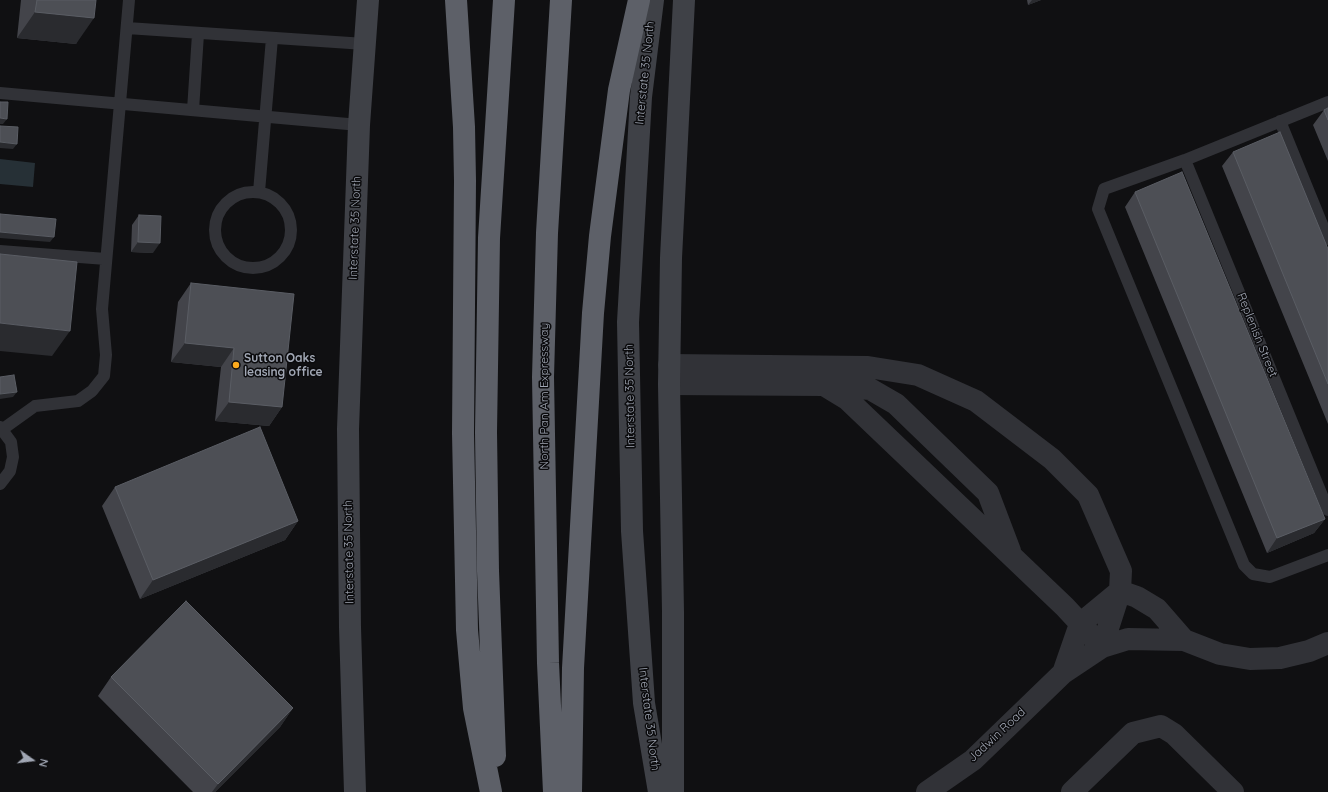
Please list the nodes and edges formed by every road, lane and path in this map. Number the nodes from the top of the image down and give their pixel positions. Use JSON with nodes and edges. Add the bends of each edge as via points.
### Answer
{"nodes":[{"id":1,"x":129,"y":0,"type":"edge"},
{"id":2,"x":368,"y":0,"type":"edge"},
{"id":3,"x":456,"y":0,"type":"edge"},
{"id":4,"x":504,"y":0,"type":"edge"},
{"id":5,"x":561,"y":0,"type":"edge"},
{"id":6,"x":639,"y":0,"type":"edge"},
{"id":7,"x":653,"y":0,"type":"edge"},
{"id":8,"x":684,"y":0,"type":"edge"},
{"id":9,"x":127,"y":28,"type":"junction"},
{"id":10,"x":198,"y":34,"type":"junction"},
{"id":11,"x":272,"y":38,"type":"junction"},
{"id":12,"x":365,"y":44,"type":"junction"},
{"id":13,"x":0,"y":93,"type":"edge"},
{"id":14,"x":1328,"y":102,"type":"edge"},
{"id":15,"x":120,"y":104,"type":"junction"},
{"id":16,"x":193,"y":110,"type":"junction"},
{"id":17,"x":265,"y":117,"type":"junction"},
{"id":18,"x":1280,"y":122,"type":"junction"},
{"id":19,"x":359,"y":125,"type":"junction"},
{"id":20,"x":1185,"y":160,"type":"junction"},
{"id":21,"x":259,"y":192,"type":"junction"},
{"id":22,"x":1328,"y":239,"type":"edge"},
{"id":23,"x":0,"y":251,"type":"edge"},
{"id":24,"x":106,"y":259,"type":"junction"},
{"id":25,"x":669,"y":375,"type":"junction"},
{"id":26,"x":824,"y":385,"type":"junction"},
{"id":27,"x":1,"y":428,"type":"edge"},
{"id":28,"x":0,"y":484,"type":"edge"},
{"id":29,"x":1328,"y":510,"type":"edge"},
{"id":30,"x":1328,"y":555,"type":"edge"},
{"id":31,"x":1012,"y":557,"type":"junction"},
{"id":32,"x":1120,"y":591,"type":"junction"},
{"id":33,"x":1080,"y":624,"type":"junction"},
{"id":34,"x":1184,"y":640,"type":"junction"},
{"id":35,"x":1328,"y":643,"type":"edge"},
{"id":36,"x":1102,"y":647,"type":"junction"},
{"id":37,"x":1063,"y":673,"type":"junction"},
{"id":38,"x":355,"y":792,"type":"edge"},
{"id":39,"x":491,"y":792,"type":"edge"},
{"id":40,"x":496,"y":792,"type":"edge"},
{"id":41,"x":554,"y":792,"type":"edge"},
{"id":42,"x":571,"y":792,"type":"edge"},
{"id":43,"x":659,"y":792,"type":"edge"},
{"id":44,"x":673,"y":792,"type":"edge"},
{"id":45,"x":927,"y":792,"type":"edge"},
{"id":46,"x":1072,"y":792,"type":"edge"},
{"id":47,"x":1233,"y":792,"type":"edge"}],
"edges":[{"from":1,"to":9,"type":"lane"},
{"from":2,"to":12,"type":"main road","name":"Interstate 35 North"},
{"from":3,"to":39,"type":"highway","via":[[465,181],[463,433],[467,630],[474,708]]},
{"from":4,"to":40,"type":"highway","via":[[489,238],[486,432]]},
{"from":5,"to":41,"type":"highway","name":"North Pan Am Expressway","via":[[547,233],[543,377],[547,647]]},
{"from":6,"to":42,"type":"highway","via":[[619,90],[593,313],[574,668]]},
{"from":7,"to":43,"type":"main road","name":"Interstate 35 North","via":[[641,97],[628,322],[633,539],[644,703]]},
{"from":8,"to":25,"type":"main road","via":[[670,258]]},
{"from":9,"to":10,"type":"lane"},
{"from":9,"to":15,"type":"lane"},
{"from":10,"to":11,"type":"lane"},
{"from":10,"to":16,"type":"lane"},
{"from":11,"to":12,"type":"lane"},
{"from":11,"to":17,"type":"lane"},
{"from":12,"to":19,"type":"main road","name":"Interstate 35 North"},
{"from":13,"to":15,"type":"lane"},
{"from":14,"to":18,"type":"lane"},
{"from":15,"to":16,"type":"lane"},
{"from":15,"to":24,"type":"lane"},
{"from":16,"to":17,"type":"lane"},
{"from":17,"to":19,"type":"lane"},
{"from":17,"to":21,"type":"lane"},
{"from":18,"to":20,"type":"lane"},
{"from":18,"to":22,"type":"lane"},
{"from":19,"to":38,"type":"main road","name":"Interstate 35 North","via":[[348,429]]},
{"from":20,"to":29,"type":"lane","name":"Replenish Street"},
{"from":20,"to":30,"type":"lane","via":[[1104,188],[1098,209],[1244,565],[1253,574],[1270,577]]},
{"from":21,"to":21,"type":"lane","via":[[244,193],[230,199],[220,210],[215,224],[216,239],[222,252],[233,263],[247,268],[262,267],[275,260],[285,250],[290,236],[290,221],[284,207],[273,197]]},
{"from":23,"to":24,"type":"lane"},
{"from":24,"to":27,"type":"lane","via":[[102,309],[106,355],[104,376],[92,391],[78,401],[35,406]]},
{"from":25,"to":26,"type":"street"},
{"from":25,"to":32,"type":"street","via":[[868,367],[918,375],[976,400],[1052,459],[1088,495],[1121,571]]},
{"from":25,"to":44,"type":"main road"},
{"from":26,"to":31,"type":"street","via":[[847,399]]},
{"from":26,"to":31,"type":"street","via":[[870,389],[896,404],[988,493]]},
{"from":27,"to":28,"type":"lane","via":[[11,442],[13,457],[10,471]]},
{"from":31,"to":33,"type":"street"},
{"from":32,"to":33,"type":"street"},
{"from":32,"to":34,"type":"street","name":"Jadwin Road","via":[[1137,597],[1157,609]]},
{"from":32,"to":36,"type":"street"},
{"from":33,"to":36,"type":"street"},
{"from":33,"to":37,"type":"street","name":"Jadwin Road"},
{"from":34,"to":35,"type":"street","name":"Jadwin Road","via":[[1220,654],[1250,659],[1280,658]]},
{"from":34,"to":36,"type":"street","name":"Jadwin Road","via":[[1128,639]]},
{"from":36,"to":37,"type":"street","name":"Jadwin Road"},
{"from":37,"to":45,"type":"street","name":"Jadwin Road","via":[[973,760]]},
{"from":46,"to":47,"type":"street","via":[[1133,733],[1161,726],[1174,734]]}]}
